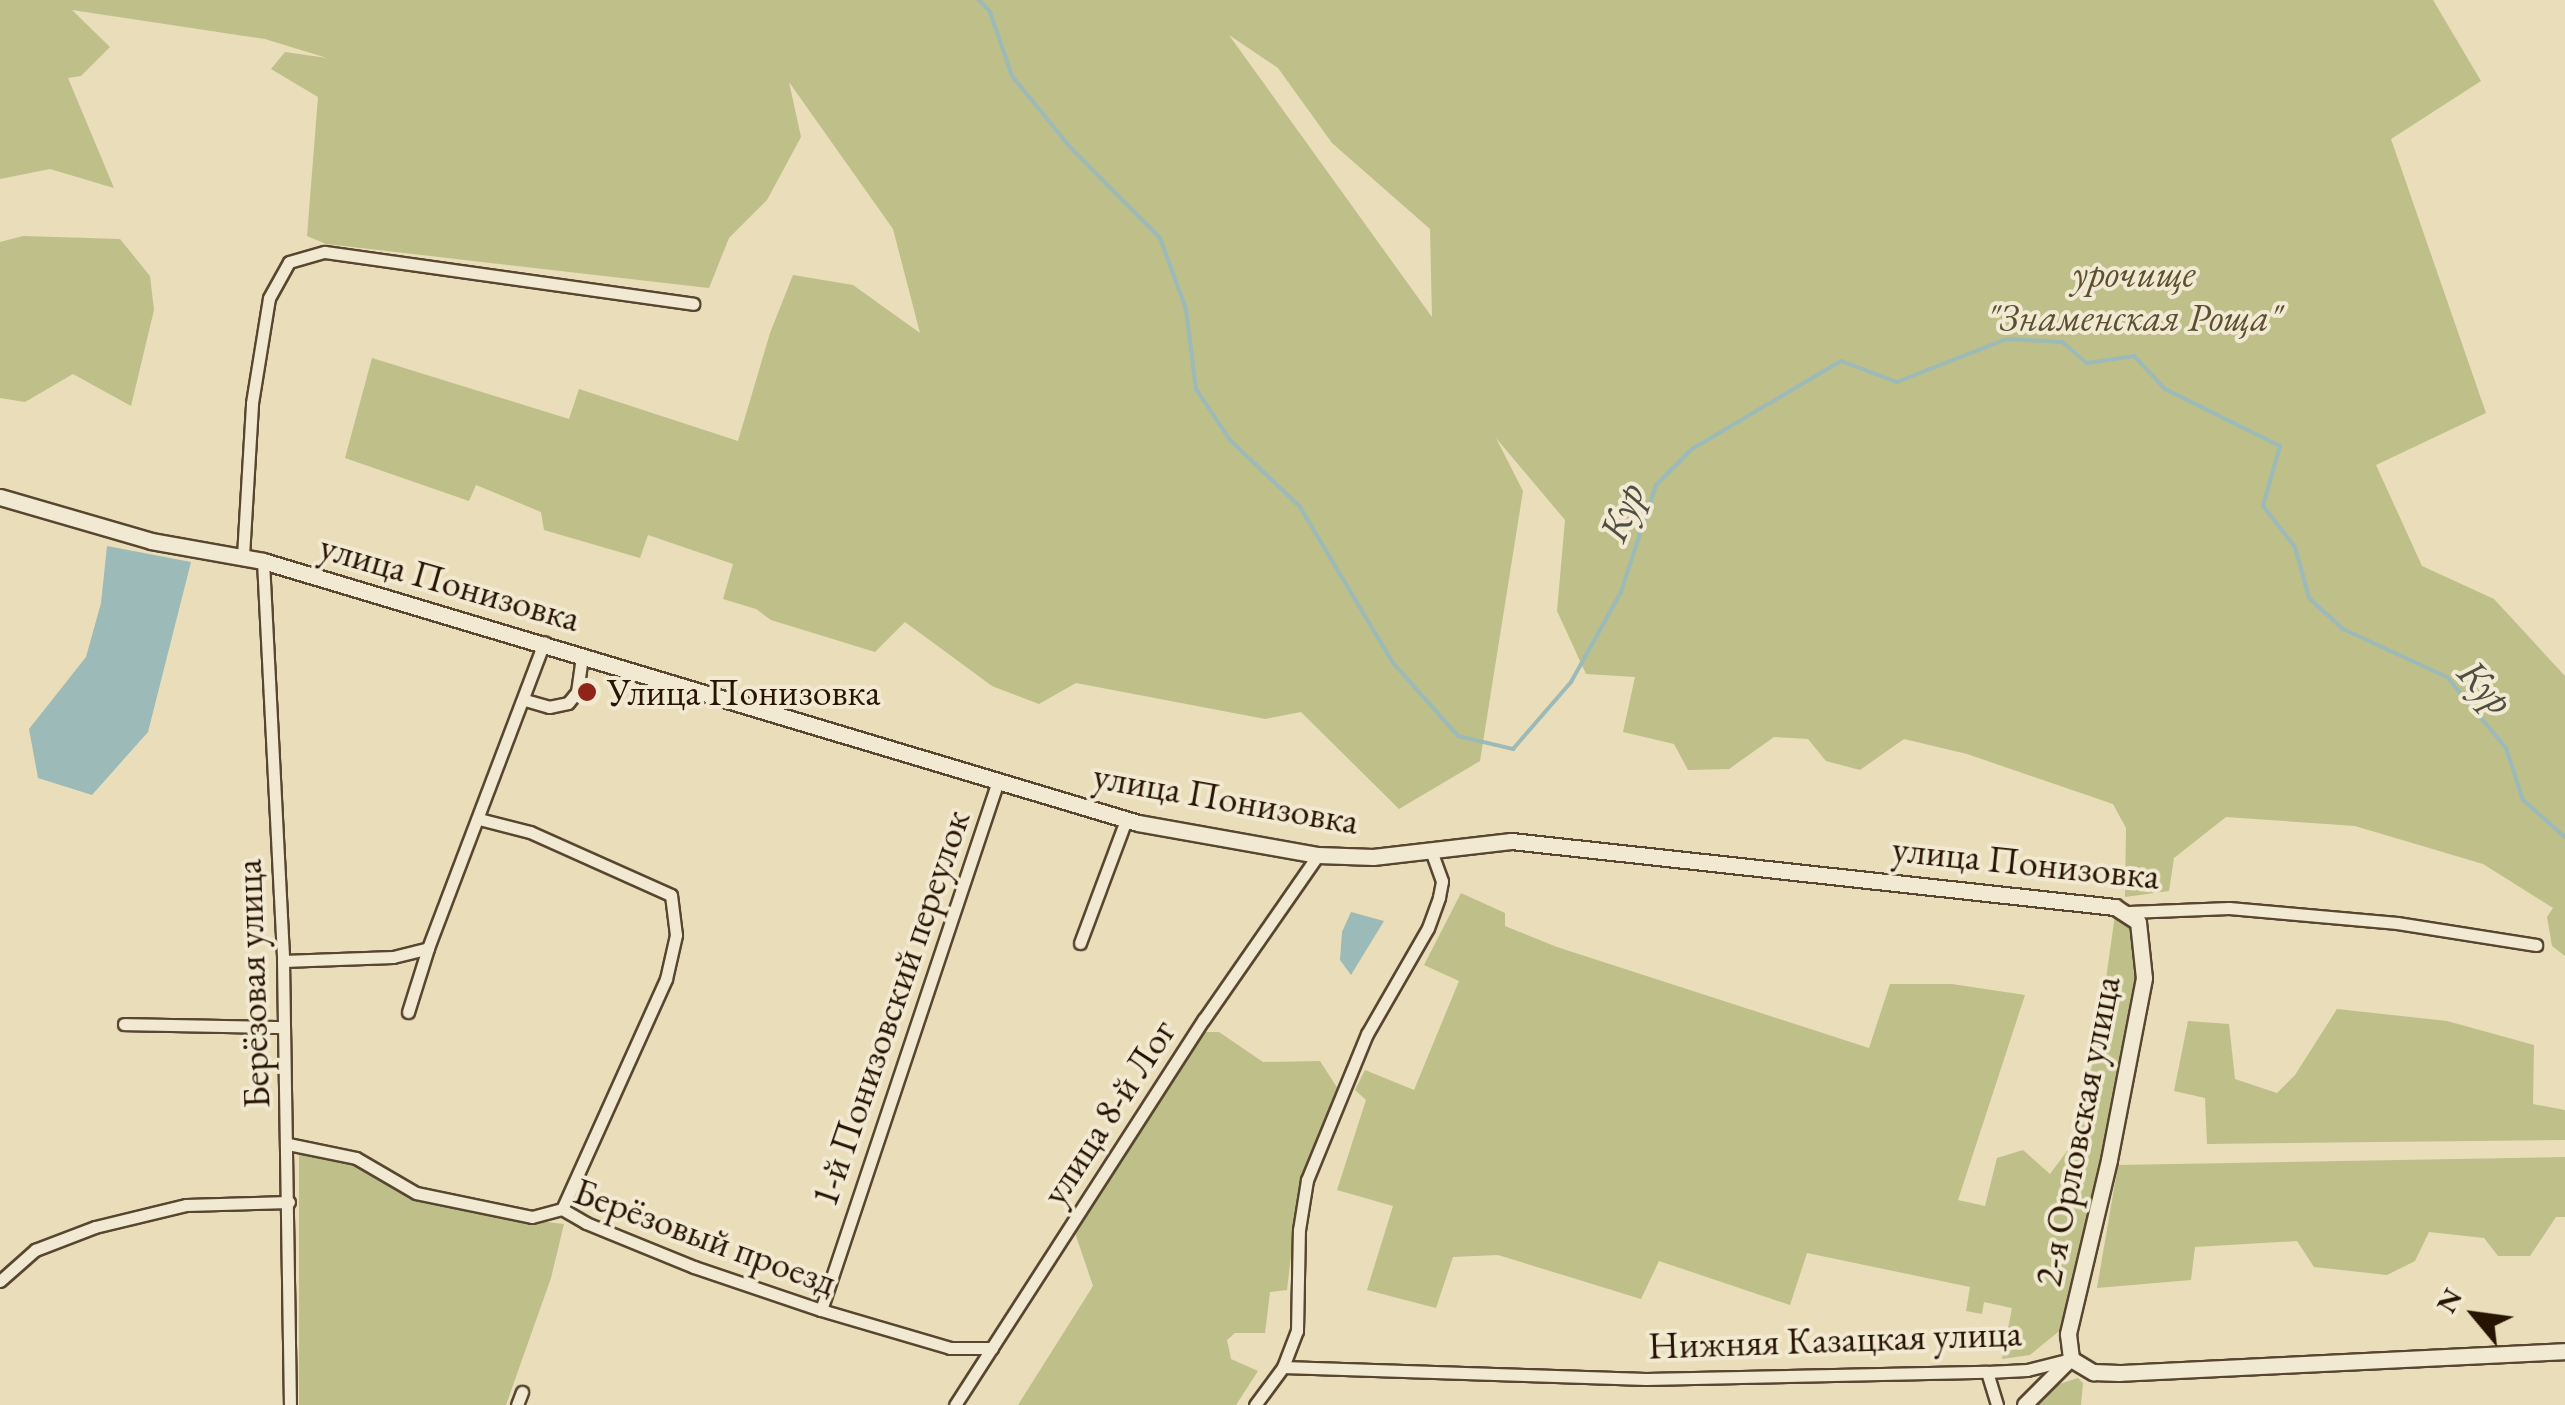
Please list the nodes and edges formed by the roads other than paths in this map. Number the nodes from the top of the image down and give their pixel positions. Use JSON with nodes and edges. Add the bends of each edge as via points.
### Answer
{"nodes":[{"id":1,"x":693,"y":304,"type":"dead end"},
{"id":2,"x":0,"y":498,"type":"edge"},
{"id":3,"x":243,"y":556,"type":"junction"},
{"id":4,"x":263,"y":561,"type":"junction"},
{"id":5,"x":544,"y":642,"type":"junction"},
{"id":6,"x":582,"y":655,"type":"junction"},
{"id":7,"x":525,"y":700,"type":"junction"},
{"id":8,"x":998,"y":781,"type":"junction"},
{"id":9,"x":479,"y":819,"type":"junction"},
{"id":10,"x":1126,"y":820,"type":"junction"},
{"id":11,"x":1431,"y":850,"type":"junction"},
{"id":12,"x":1318,"y":855,"type":"junction"},
{"id":13,"x":2129,"y":912,"type":"junction"},
{"id":14,"x":1080,"y":943,"type":"dead end"},
{"id":15,"x":2536,"y":945,"type":"dead end"},
{"id":16,"x":428,"y":948,"type":"junction"},
{"id":17,"x":283,"y":961,"type":"junction"},
{"id":18,"x":408,"y":1012,"type":"dead end"},
{"id":19,"x":124,"y":1024,"type":"dead end"},
{"id":20,"x":283,"y":1028,"type":"junction"},
{"id":21,"x":288,"y":1144,"type":"junction"},
{"id":22,"x":289,"y":1202,"type":"junction"},
{"id":23,"x":562,"y":1208,"type":"junction"},
{"id":24,"x":0,"y":1281,"type":"edge"},
{"id":25,"x":821,"y":1310,"type":"junction"},
{"id":26,"x":992,"y":1348,"type":"junction"},
{"id":27,"x":2565,"y":1352,"type":"edge"},
{"id":28,"x":2071,"y":1359,"type":"junction"},
{"id":29,"x":1283,"y":1367,"type":"junction"},
{"id":30,"x":1987,"y":1372,"type":"junction"},
{"id":31,"x":290,"y":1405,"type":"edge"},
{"id":32,"x":955,"y":1405,"type":"edge"},
{"id":33,"x":1255,"y":1405,"type":"edge"},
{"id":34,"x":1998,"y":1405,"type":"edge"},
{"id":35,"x":2024,"y":1405,"type":"edge"}],
"edges":[{"from":1,"to":3,"type":"street","via":[[325,252],[289,262],[269,298],[252,403]]},
{"from":2,"to":3,"type":"main road","name":"улица Понизовка","via":[[151,541]]},
{"from":3,"to":4,"type":"main road","name":"улица Понизовка"},
{"from":4,"to":5,"type":"main road","name":"улица Понизовка"},
{"from":4,"to":17,"type":"street","name":"Берёзовая улица"},
{"from":5,"to":6,"type":"main road","name":"улица Понизовка"},
{"from":5,"to":7,"type":"street"},
{"from":6,"to":7,"type":"street","via":[[577,692],[568,703],[549,707]]},
{"from":6,"to":8,"type":"main road","name":"улица Понизовка"},
{"from":7,"to":9,"type":"street"},
{"from":8,"to":10,"type":"main road","name":"улица Понизовка"},
{"from":8,"to":25,"type":"street","name":"1-й Понизовский переулок"},
{"from":9,"to":16,"type":"street"},
{"from":9,"to":23,"type":"street","via":[[530,832],[671,896],[676,935],[666,980]]},
{"from":10,"to":12,"type":"main road","name":"улица Понизовка"},
{"from":10,"to":14,"type":"street"},
{"from":11,"to":12,"type":"main road","name":"улица Понизовка"},
{"from":11,"to":13,"type":"main road","name":"улица Понизовка","via":[[1511,841]]},
{"from":11,"to":29,"type":"street","via":[[1442,881],[1428,928],[1367,1034],[1307,1180],[1297,1331]]},
{"from":12,"to":26,"type":"street","name":"улица 8-й Лог"},
{"from":13,"to":15,"type":"street","name":"улица Понизовка","via":[[2246,909]]},
{"from":13,"to":28,"type":"main road","name":"2-я Орловская улица","via":[[2142,936],[2144,978],[2068,1334]]},
{"from":16,"to":17,"type":"street","via":[[393,957]]},
{"from":16,"to":18,"type":"street"},
{"from":17,"to":20,"type":"street","name":"Берёзовая улица"},
{"from":19,"to":20,"type":"street"},
{"from":20,"to":21,"type":"street","name":"Берёзовая улица"},
{"from":21,"to":22,"type":"street","name":"Берёзовая улица"},
{"from":21,"to":23,"type":"street","name":"Берёзовый проезд","via":[[356,1158],[416,1193],[532,1216]]},
{"from":22,"to":24,"type":"street","via":[[186,1205],[95,1227],[35,1250]]},
{"from":22,"to":31,"type":"street","name":"Берёзовая улица"},
{"from":23,"to":25,"type":"street","name":"Берёзовый проезд","via":[[694,1267]]},
{"from":25,"to":26,"type":"street","name":"Берёзовый проезд","via":[[950,1348]]},
{"from":26,"to":32,"type":"street","name":"улица 8-й Лог"},
{"from":27,"to":28,"type":"main road","name":"Нижняя Казацкая улица","via":[[2119,1373],[2093,1372]]},
{"from":28,"to":30,"type":"street","name":"Нижняя Казацкая улица"},
{"from":28,"to":35,"type":"street"},
{"from":29,"to":30,"type":"street","name":"Нижняя Казацкая улица","via":[[1646,1379]]},
{"from":29,"to":33,"type":"street"},
{"from":30,"to":34,"type":"street"}]}
